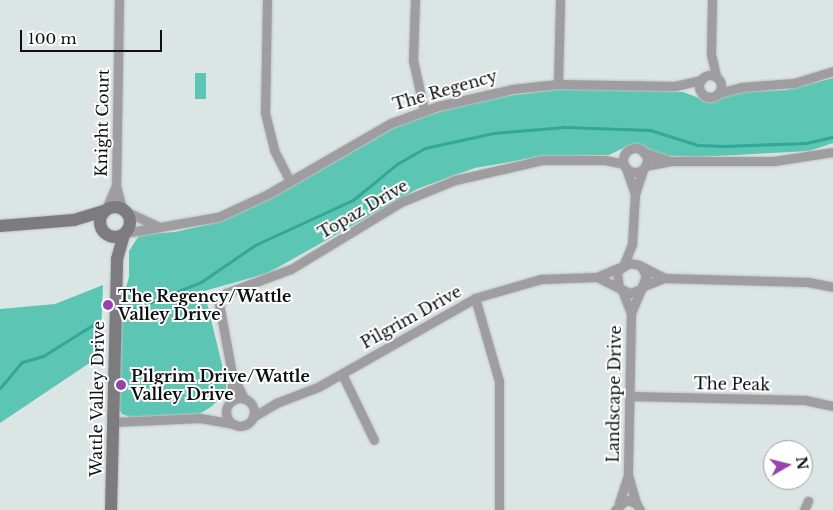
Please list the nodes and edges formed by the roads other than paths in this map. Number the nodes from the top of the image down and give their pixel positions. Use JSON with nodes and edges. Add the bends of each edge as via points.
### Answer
{"nodes":[{"id":1,"x":119,"y":0,"type":"edge"},
{"id":2,"x":267,"y":0,"type":"edge"},
{"id":3,"x":415,"y":0,"type":"edge"},
{"id":4,"x":560,"y":0,"type":"edge"},
{"id":5,"x":712,"y":0,"type":"edge"},
{"id":6,"x":711,"y":54,"type":"junction"},
{"id":7,"x":833,"y":71,"type":"edge"},
{"id":8,"x":702,"y":78,"type":"junction"},
{"id":9,"x":718,"y":78,"type":"junction"},
{"id":10,"x":558,"y":84,"type":"junction"},
{"id":11,"x":675,"y":86,"type":"junction"},
{"id":12,"x":741,"y":87,"type":"junction"},
{"id":13,"x":719,"y":93,"type":"junction"},
{"id":14,"x":702,"y":94,"type":"junction"},
{"id":15,"x":424,"y":110,"type":"junction"},
{"id":16,"x":626,"y":152,"type":"junction"},
{"id":17,"x":643,"y":152,"type":"junction"},
{"id":18,"x":833,"y":152,"type":"edge"},
{"id":19,"x":605,"y":160,"type":"junction"},
{"id":20,"x":670,"y":161,"type":"junction"},
{"id":21,"x":625,"y":166,"type":"junction"},
{"id":22,"x":644,"y":167,"type":"junction"},
{"id":23,"x":290,"y":180,"type":"junction"},
{"id":24,"x":116,"y":186,"type":"junction"},
{"id":25,"x":635,"y":194,"type":"junction"},
{"id":26,"x":105,"y":210,"type":"junction"},
{"id":27,"x":124,"y":210,"type":"junction"},
{"id":28,"x":74,"y":220,"type":"junction"},
{"id":29,"x":0,"y":226,"type":"edge"},
{"id":30,"x":160,"y":227,"type":"junction"},
{"id":31,"x":104,"y":233,"type":"junction"},
{"id":32,"x":125,"y":234,"type":"junction"},
{"id":33,"x":632,"y":244,"type":"junction"},
{"id":34,"x":116,"y":259,"type":"junction"},
{"id":35,"x":622,"y":266,"type":"junction"},
{"id":36,"x":641,"y":266,"type":"junction"},
{"id":37,"x":597,"y":277,"type":"junction"},
{"id":38,"x":664,"y":278,"type":"junction"},
{"id":39,"x":642,"y":287,"type":"junction"},
{"id":40,"x":833,"y":287,"type":"edge"},
{"id":41,"x":621,"y":289,"type":"junction"},
{"id":42,"x":475,"y":298,"type":"junction"},
{"id":43,"x":630,"y":313,"type":"junction"},
{"id":44,"x":232,"y":374,"type":"junction"},
{"id":45,"x":342,"y":374,"type":"junction"},
{"id":46,"x":629,"y":396,"type":"junction"},
{"id":47,"x":247,"y":401,"type":"junction"},
{"id":48,"x":276,"y":403,"type":"junction"},
{"id":49,"x":229,"y":404,"type":"junction"},
{"id":50,"x":833,"y":406,"type":"edge"},
{"id":51,"x":253,"y":417,"type":"junction"},
{"id":52,"x":200,"y":418,"type":"junction"},
{"id":53,"x":113,"y":422,"type":"junction"},
{"id":54,"x":233,"y":424,"type":"junction"},
{"id":55,"x":374,"y":440,"type":"dead end"},
{"id":56,"x":628,"y":475,"type":"junction"},
{"id":57,"x":808,"y":501,"type":"dead end"},
{"id":58,"x":617,"y":506,"type":"edge"},
{"id":59,"x":641,"y":508,"type":"edge"},
{"id":60,"x":111,"y":510,"type":"edge"},
{"id":61,"x":499,"y":510,"type":"edge"},
{"id":62,"x":804,"y":510,"type":"edge"}],
"edges":[{"from":1,"to":24,"type":"street","name":"Knight Court"},
{"from":2,"to":23,"type":"street","via":[[265,113],[274,150]]},
{"from":3,"to":15,"type":"street","via":[[413,60]]},
{"from":4,"to":10,"type":"street"},
{"from":5,"to":6,"type":"street"},
{"from":6,"to":8,"type":"street"},
{"from":6,"to":9,"type":"street"},
{"from":7,"to":12,"type":"street","via":[[794,83]]},
{"from":8,"to":9,"type":"street","name":"The Regency"},
{"from":8,"to":11,"type":"street","name":"The Regency"},
{"from":8,"to":14,"type":"street"},
{"from":9,"to":12,"type":"street"},
{"from":9,"to":13,"type":"street"},
{"from":10,"to":11,"type":"street","name":"The Regency"},
{"from":10,"to":15,"type":"street","name":"The Regency","via":[[512,89]]},
{"from":11,"to":14,"type":"street","name":"The Regency"},
{"from":12,"to":13,"type":"street"},
{"from":13,"to":14,"type":"street","name":"The Regency","via":[[713,97]]},
{"from":15,"to":23,"type":"street","name":"The Regency","via":[[360,138]]},
{"from":16,"to":17,"type":"street","via":[[632,148]]},
{"from":16,"to":19,"type":"street","name":"Topaz Drive"},
{"from":16,"to":21,"type":"street"},
{"from":17,"to":20,"type":"street"},
{"from":17,"to":22,"type":"street"},
{"from":18,"to":20,"type":"street","via":[[774,161]]},
{"from":19,"to":21,"type":"street","name":"Topaz Drive"},
{"from":19,"to":44,"type":"street","name":"Topaz Drive","via":[[512,164],[440,185],[401,202],[291,269],[226,293],[220,299],[219,309]]},
{"from":20,"to":22,"type":"street"},
{"from":21,"to":22,"type":"street","via":[[636,172]]},
{"from":21,"to":25,"type":"street"},
{"from":22,"to":25,"type":"street"},
{"from":23,"to":30,"type":"street","name":"The Regency","via":[[218,217]]},
{"from":24,"to":26,"type":"street","name":"Knight Court"},
{"from":24,"to":27,"type":"street","name":"Knight Court"},
{"from":25,"to":33,"type":"street"},
{"from":26,"to":27,"type":"street"},
{"from":26,"to":28,"type":"street"},
{"from":26,"to":31,"type":"street","via":[[99,223]]},
{"from":27,"to":30,"type":"street"},
{"from":27,"to":32,"type":"street","via":[[130,220]]},
{"from":28,"to":29,"type":"street"},
{"from":28,"to":31,"type":"street"},
{"from":30,"to":32,"type":"street","name":"The Regency"},
{"from":31,"to":32,"type":"street","via":[[115,237]]},
{"from":31,"to":34,"type":"street","name":"Wattle Valley Drive"},
{"from":32,"to":34,"type":"street","name":"Wattle Valley Drive"},
{"from":33,"to":35,"type":"street"},
{"from":33,"to":36,"type":"street"},
{"from":34,"to":53,"type":"street","name":"Wattle Valley Drive"},
{"from":35,"to":36,"type":"street"},
{"from":35,"to":37,"type":"street","name":"Pilgrim Drive"},
{"from":35,"to":41,"type":"street","via":[[616,280]]},
{"from":36,"to":38,"type":"street"},
{"from":36,"to":39,"type":"street","via":[[646,276]]},
{"from":37,"to":41,"type":"street","name":"Pilgrim Drive"},
{"from":37,"to":42,"type":"street","name":"Pilgrim Drive","via":[[541,279]]},
{"from":38,"to":39,"type":"street"},
{"from":38,"to":40,"type":"street","via":[[808,282]]},
{"from":39,"to":41,"type":"street","via":[[630,293]]},
{"from":39,"to":43,"type":"street","name":"Landscape Drive"},
{"from":41,"to":43,"type":"street","name":"Landscape Drive"},
{"from":42,"to":45,"type":"street","name":"Pilgrim Drive"},
{"from":42,"to":61,"type":"street","via":[[499,381]]},
{"from":43,"to":46,"type":"street","name":"Landscape Drive"},
{"from":44,"to":47,"type":"street","name":"Topaz Drive"},
{"from":44,"to":49,"type":"street","name":"Topaz Drive"},
{"from":45,"to":48,"type":"street","name":"Pilgrim Drive"},
{"from":45,"to":55,"type":"street"},
{"from":46,"to":50,"type":"street","name":"The Peak","via":[[805,400]]},
{"from":46,"to":56,"type":"street","name":"Landscape Drive"},
{"from":47,"to":48,"type":"street","name":"Pilgrim Drive"},
{"from":47,"to":49,"type":"street","name":"Pilgrim Drive"},
{"from":47,"to":51,"type":"street","name":"Topaz Drive"},
{"from":48,"to":51,"type":"street","name":"Pilgrim Drive"},
{"from":49,"to":52,"type":"street"},
{"from":49,"to":54,"type":"street"},
{"from":51,"to":54,"type":"street","name":"Pilgrim Drive","via":[[244,425]]},
{"from":52,"to":53,"type":"street"},
{"from":52,"to":54,"type":"street"},
{"from":53,"to":60,"type":"street","name":"Wattle Valley Drive"},
{"from":56,"to":58,"type":"street","name":"Landscape Drive"},
{"from":56,"to":59,"type":"street","name":"Landscape Drive"},
{"from":57,"to":62,"type":"street"},
{"from":58,"to":59,"type":"street","via":[[626,500]]}]}
